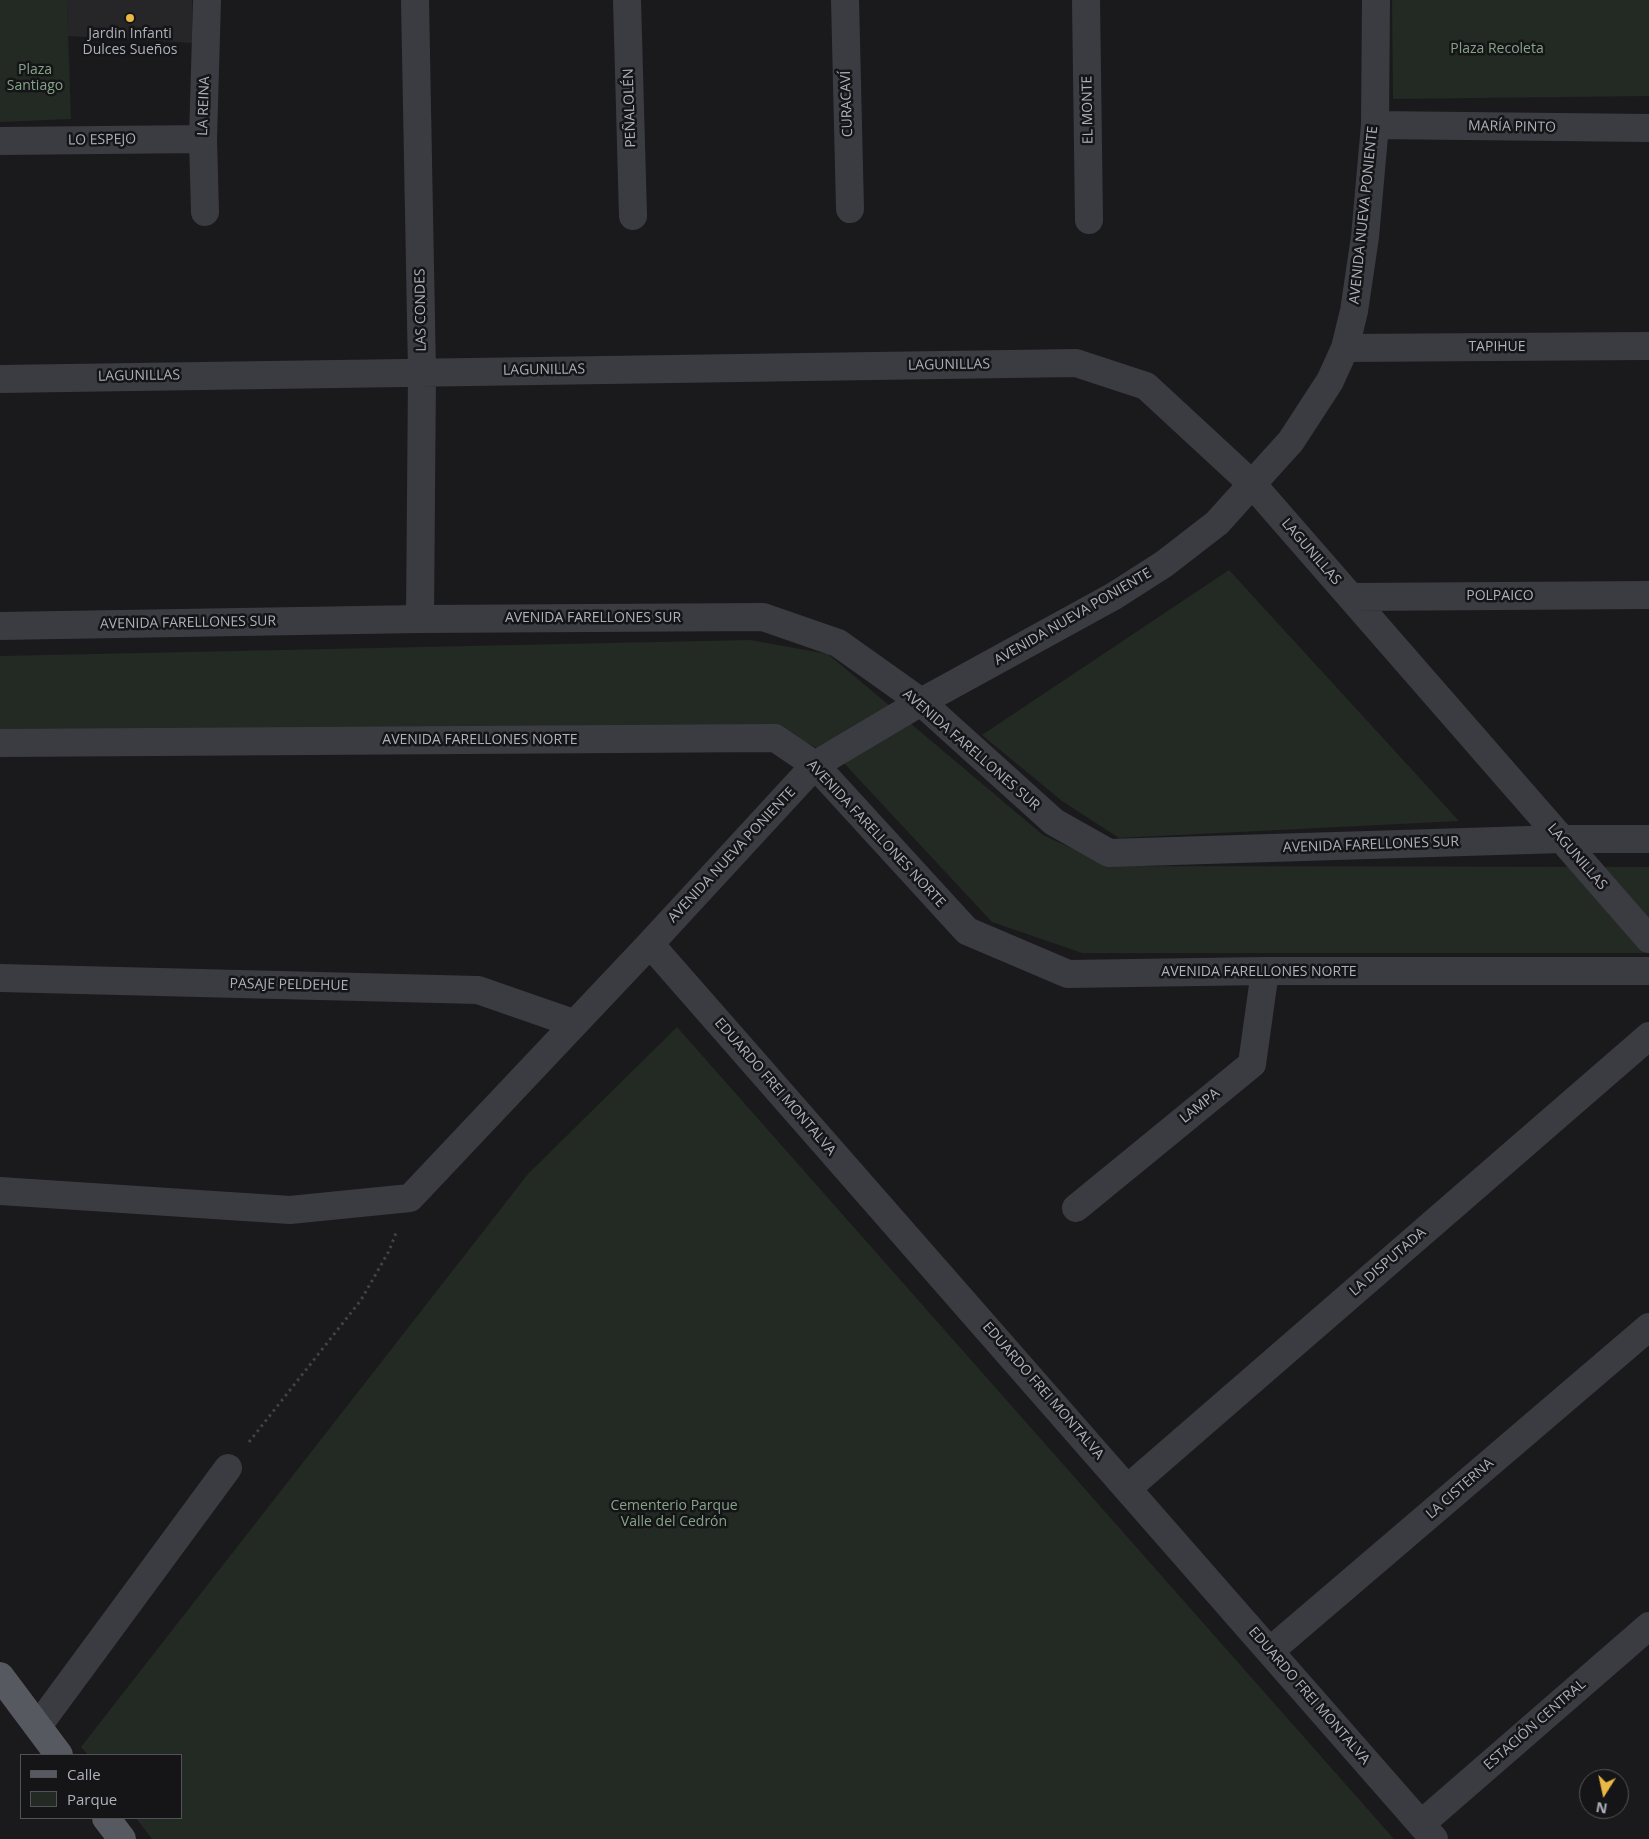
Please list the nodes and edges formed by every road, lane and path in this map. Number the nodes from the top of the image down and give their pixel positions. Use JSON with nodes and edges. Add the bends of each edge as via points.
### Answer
{"nodes":[{"id":1,"x":207,"y":0,"type":"edge"},
{"id":2,"x":415,"y":0,"type":"edge"},
{"id":3,"x":627,"y":0,"type":"edge"},
{"id":4,"x":844,"y":0,"type":"edge"},
{"id":5,"x":1086,"y":0,"type":"edge"},
{"id":6,"x":1376,"y":0,"type":"edge"},
{"id":7,"x":1375,"y":125,"type":"junction"},
{"id":8,"x":1649,"y":128,"type":"edge"},
{"id":9,"x":203,"y":139,"type":"junction"},
{"id":10,"x":0,"y":141,"type":"edge"},
{"id":11,"x":850,"y":209,"type":"dead end"},
{"id":12,"x":205,"y":212,"type":"dead end"},
{"id":13,"x":633,"y":216,"type":"dead end"},
{"id":14,"x":1089,"y":220,"type":"dead end"},
{"id":15,"x":1649,"y":346,"type":"edge"},
{"id":16,"x":1346,"y":348,"type":"junction"},
{"id":17,"x":422,"y":372,"type":"junction"},
{"id":18,"x":0,"y":378,"type":"edge"},
{"id":19,"x":1253,"y":485,"type":"junction"},
{"id":20,"x":1649,"y":595,"type":"edge"},
{"id":21,"x":1351,"y":597,"type":"junction"},
{"id":22,"x":420,"y":619,"type":"junction"},
{"id":23,"x":0,"y":626,"type":"edge"},
{"id":24,"x":921,"y":702,"type":"junction"},
{"id":25,"x":0,"y":743,"type":"edge"},
{"id":26,"x":815,"y":765,"type":"junction"},
{"id":27,"x":1649,"y":839,"type":"edge"},
{"id":28,"x":1562,"y":840,"type":"junction"},
{"id":29,"x":1649,"y":939,"type":"edge"},
{"id":30,"x":650,"y":944,"type":"junction"},
{"id":31,"x":1265,"y":971,"type":"junction"},
{"id":32,"x":1649,"y":971,"type":"edge"},
{"id":33,"x":0,"y":978,"type":"edge"},
{"id":34,"x":573,"y":1023,"type":"junction"},
{"id":35,"x":1649,"y":1036,"type":"edge"},
{"id":36,"x":0,"y":1191,"type":"edge"},
{"id":37,"x":410,"y":1198,"type":"junction"},
{"id":38,"x":1076,"y":1208,"type":"dead end"},
{"id":39,"x":1649,"y":1327,"type":"edge"},
{"id":40,"x":228,"y":1468,"type":"joint"},
{"id":41,"x":1128,"y":1488,"type":"junction"},
{"id":42,"x":1649,"y":1626,"type":"edge"},
{"id":43,"x":1270,"y":1651,"type":"junction"},
{"id":44,"x":0,"y":1676,"type":"edge"},
{"id":45,"x":38,"y":1726,"type":"junction"},
{"id":46,"x":58,"y":1754,"type":"edge"},
{"id":47,"x":107,"y":1819,"type":"edge"},
{"id":48,"x":1427,"y":1831,"type":"edge"},
{"id":49,"x":122,"y":1839,"type":"edge"}],
"edges":[{"from":1,"to":9,"type":"street","name":"LA REINA"},
{"from":2,"to":17,"type":"street","name":"LAS CONDES"},
{"from":3,"to":13,"type":"street","name":"PEÑALOLÉN"},
{"from":4,"to":11,"type":"street","name":"CURACAVÍ"},
{"from":5,"to":14,"type":"street","name":"EL MONTE"},
{"from":6,"to":7,"type":"street","name":"AVENIDA NUEVA PONIENTE"},
{"from":7,"to":8,"type":"street","name":"MARÍA PINTO"},
{"from":7,"to":16,"type":"street","name":"AVENIDA NUEVA PONIENTE","via":[[1364,246]]},
{"from":9,"to":10,"type":"street","name":"LO ESPEJO"},
{"from":9,"to":12,"type":"street","name":"LA REINA"},
{"from":15,"to":16,"type":"street","name":"TAPIHUE"},
{"from":16,"to":19,"type":"street","name":"AVENIDA NUEVA PONIENTE","via":[[1330,381],[1291,441]]},
{"from":17,"to":18,"type":"street","name":"LAGUNILLAS"},
{"from":17,"to":19,"type":"street","name":"LAGUNILLAS","via":[[1076,363],[1146,386]]},
{"from":17,"to":22,"type":"street","name":"LAS CONDES"},
{"from":19,"to":21,"type":"street","name":"LAGUNILLAS"},
{"from":19,"to":24,"type":"street","name":"AVENIDA NUEVA PONIENTE","via":[[1217,523],[1164,564],[1114,596]]},
{"from":20,"to":21,"type":"street","name":"POLPAICO"},
{"from":21,"to":28,"type":"street","name":"LAGUNILLAS"},
{"from":22,"to":23,"type":"street","name":"AVENIDA FARELLONES SUR"},
{"from":22,"to":24,"type":"street","name":"AVENIDA FARELLONES SUR","via":[[763,617],[838,643]]},
{"from":24,"to":26,"type":"street","name":"AVENIDA NUEVA PONIENTE"},
{"from":24,"to":28,"type":"street","name":"AVENIDA FARELLONES SUR","via":[[1054,822],[1109,853]]},
{"from":25,"to":26,"type":"street","name":"AVENIDA FARELLONES NORTE","via":[[775,738]]},
{"from":26,"to":30,"type":"street","name":"AVENIDA NUEVA PONIENTE"},
{"from":26,"to":31,"type":"street","name":"AVENIDA FARELLONES NORTE","via":[[967,931],[1068,974]]},
{"from":27,"to":28,"type":"street","name":"AVENIDA FARELLONES SUR"},
{"from":28,"to":29,"type":"street","name":"LAGUNILLAS"},
{"from":30,"to":34,"type":"street","name":"AVENIDA NUEVA PONIENTE"},
{"from":30,"to":41,"type":"street","name":"EDUARDO FREI MONTALVA"},
{"from":31,"to":32,"type":"street","name":"AVENIDA FARELLONES NORTE"},
{"from":31,"to":38,"type":"street","name":"LAMPA","via":[[1252,1064]]},
{"from":33,"to":34,"type":"street","name":"PASAJE PELDEHUE","via":[[478,990]]},
{"from":34,"to":37,"type":"street","name":"AVENIDA NUEVA PONIENTE"},
{"from":35,"to":41,"type":"street","name":"LA DISPUTADA"},
{"from":36,"to":37,"type":"street","via":[[290,1210]]},
{"from":37,"to":40,"type":"path","via":[[389,1251],[361,1300]]},
{"from":39,"to":43,"type":"street","name":"LA CISTERNA"},
{"from":40,"to":45,"type":"street"},
{"from":41,"to":43,"type":"street","name":"EDUARDO FREI MONTALVA"},
{"from":42,"to":48,"type":"street","name":"ESTACIÓN CENTRAL"},
{"from":43,"to":48,"type":"street","name":"EDUARDO FREI MONTALVA"},
{"from":44,"to":45,"type":"main road"},
{"from":45,"to":46,"type":"main road"},
{"from":47,"to":49,"type":"main road"}]}
